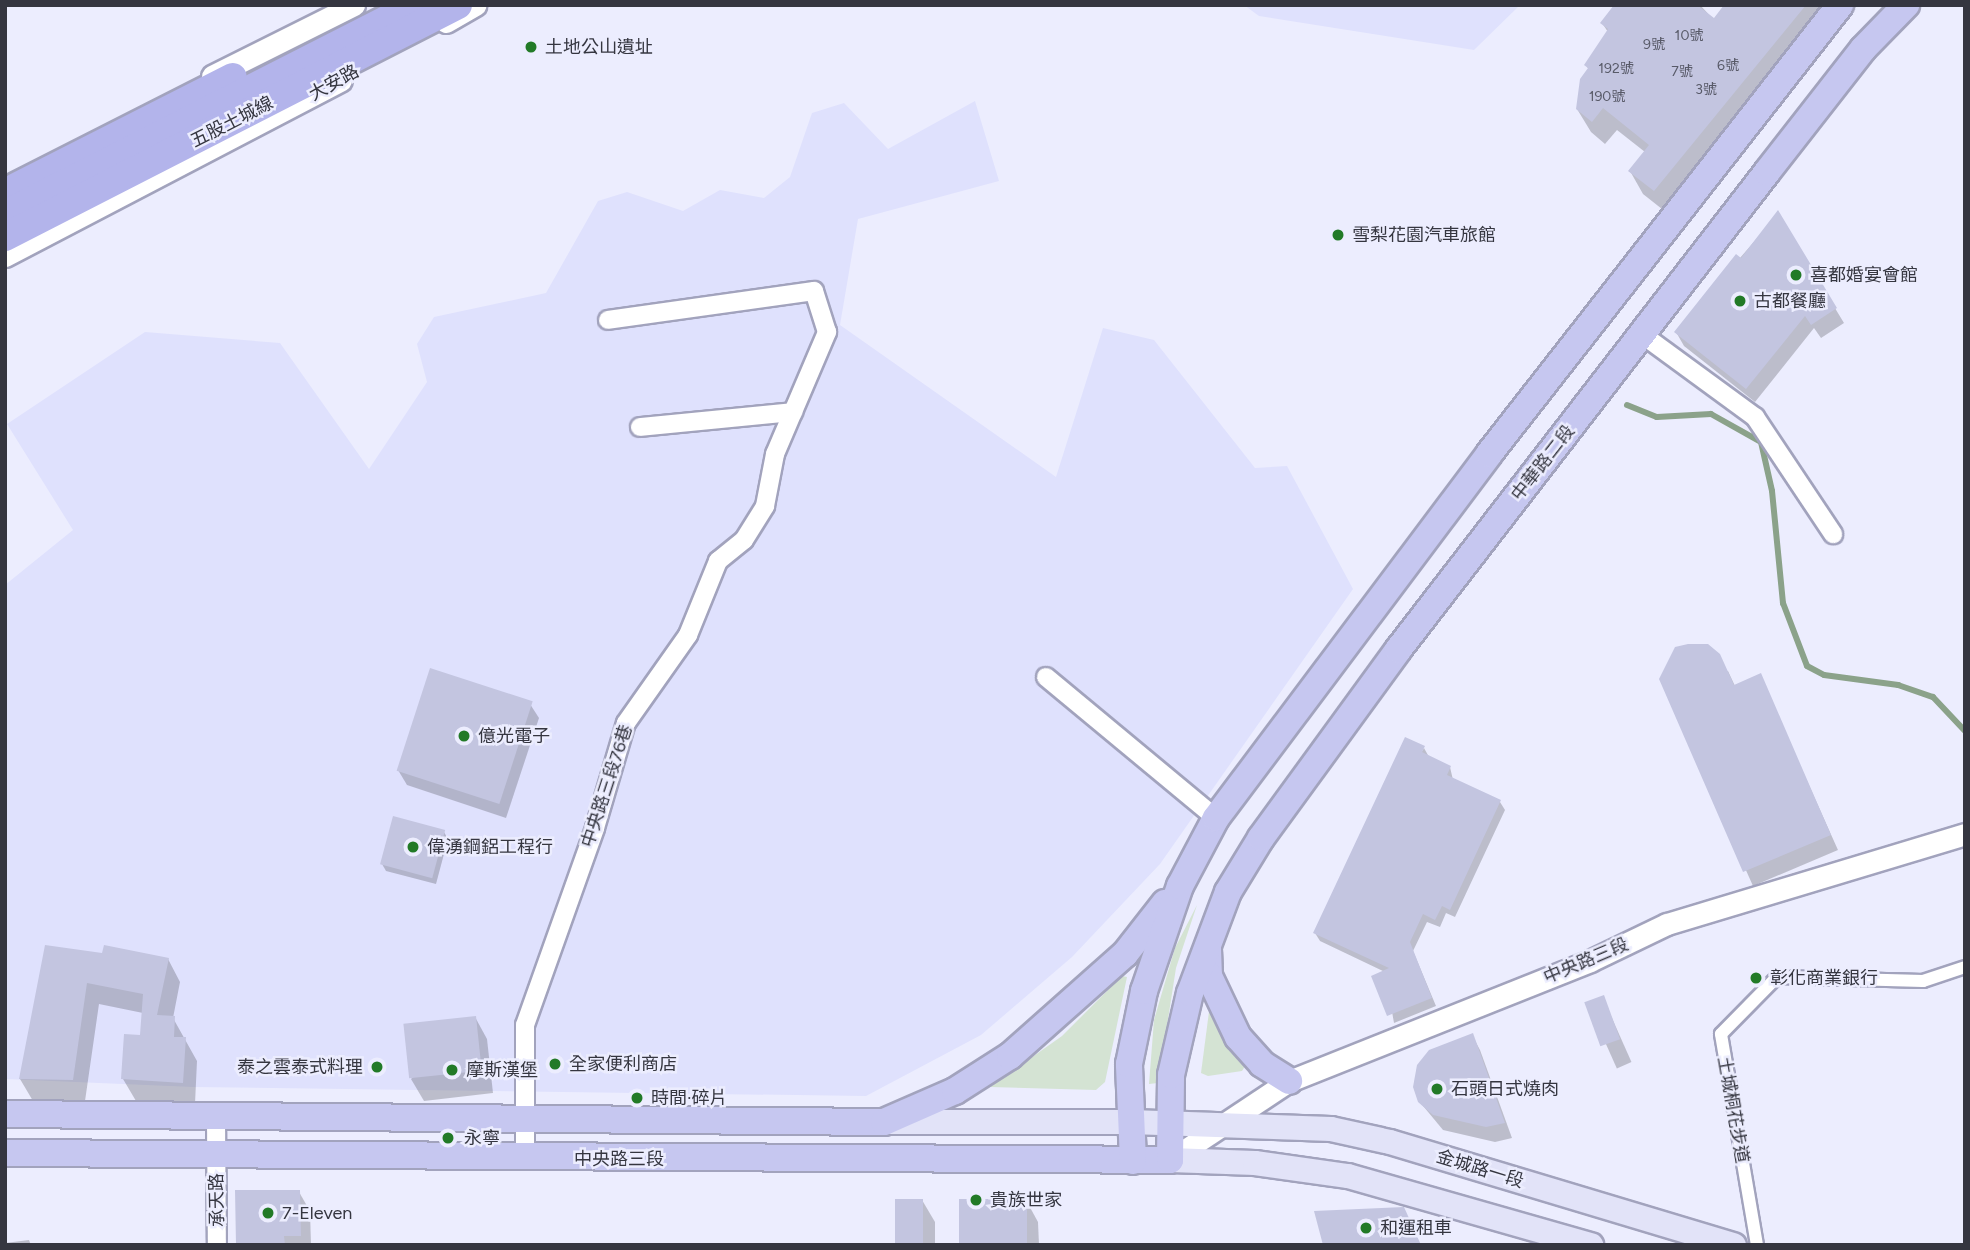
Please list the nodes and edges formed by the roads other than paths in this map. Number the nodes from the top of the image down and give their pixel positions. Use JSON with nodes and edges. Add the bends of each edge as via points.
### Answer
{"nodes":[{"id":1,"x":354,"y":5,"type":"edge"},
{"id":2,"x":403,"y":5,"type":"edge"},
{"id":3,"x":415,"y":5,"type":"edge"},
{"id":4,"x":458,"y":5,"type":"edge"},
{"id":5,"x":476,"y":5,"type":"edge"},
{"id":6,"x":1840,"y":5,"type":"edge"},
{"id":7,"x":1906,"y":5,"type":"edge"},
{"id":8,"x":5,"y":178,"type":"edge"},
{"id":9,"x":5,"y":192,"type":"edge"},
{"id":10,"x":5,"y":214,"type":"edge"},
{"id":11,"x":5,"y":237,"type":"edge"},
{"id":12,"x":5,"y":256,"type":"edge"},
{"id":13,"x":608,"y":320,"type":"dead end"},
{"id":14,"x":1643,"y":335,"type":"junction"},
{"id":15,"x":793,"y":412,"type":"junction"},
{"id":16,"x":640,"y":427,"type":"dead end"},
{"id":17,"x":1833,"y":534,"type":"dead end"},
{"id":18,"x":1046,"y":677,"type":"dead end"},
{"id":19,"x":1216,"y":818,"type":"junction"},
{"id":20,"x":1965,"y":834,"type":"edge"},
{"id":21,"x":1180,"y":886,"type":"junction"},
{"id":22,"x":1208,"y":941,"type":"junction"},
{"id":23,"x":1965,"y":967,"type":"edge"},
{"id":24,"x":1289,"y":1081,"type":"junction"},
{"id":25,"x":5,"y":1114,"type":"edge"},
{"id":26,"x":216,"y":1117,"type":"junction"},
{"id":27,"x":523,"y":1119,"type":"junction"},
{"id":28,"x":884,"y":1122,"type":"junction"},
{"id":29,"x":1131,"y":1122,"type":"junction"},
{"id":30,"x":1169,"y":1124,"type":"junction"},
{"id":31,"x":1221,"y":1124,"type":"junction"},
{"id":32,"x":5,"y":1153,"type":"edge"},
{"id":33,"x":216,"y":1155,"type":"junction"},
{"id":34,"x":525,"y":1158,"type":"junction"},
{"id":35,"x":1170,"y":1160,"type":"junction"},
{"id":36,"x":1133,"y":1161,"type":"junction"},
{"id":37,"x":217,"y":1245,"type":"edge"},
{"id":38,"x":1591,"y":1245,"type":"edge"},
{"id":39,"x":1734,"y":1245,"type":"edge"},
{"id":40,"x":1757,"y":1245,"type":"edge"}],
"edges":[{"from":1,"to":8,"type":"street"},
{"from":2,"to":9,"type":"highway","via":[[232,77]]},
{"from":3,"to":10,"type":"highway"},
{"from":4,"to":11,"type":"highway","name":"五股土城線"},
{"from":5,"to":12,"type":"street","name":"大安路","via":[[222,146]]},
{"from":6,"to":19,"type":"main road","via":[[1489,454]]},
{"from":7,"to":14,"type":"main road","name":"中華路二段","via":[[1863,49]]},
{"from":13,"to":15,"type":"street","name":"中央路三段76巷","via":[[814,291],[827,332]]},
{"from":14,"to":17,"type":"street","via":[[1755,417]]},
{"from":14,"to":22,"type":"main road","name":"中華路二段","via":[[1398,650],[1261,838],[1228,891]]},
{"from":15,"to":16,"type":"street"},
{"from":15,"to":27,"type":"street","name":"中央路三段76巷","via":[[775,454],[765,506],[744,540],[718,561],[688,635],[626,723],[595,828],[525,1025]]},
{"from":18,"to":19,"type":"street"},
{"from":19,"to":21,"type":"main road"},
{"from":20,"to":24,"type":"street","name":"中央路三段","via":[[1667,924],[1590,961]]},
{"from":21,"to":28,"type":"main road","via":[[1125,954],[1010,1056],[955,1091]]},
{"from":21,"to":29,"type":"main road","via":[[1135,1028],[1129,1072]]},
{"from":22,"to":24,"type":"main road","via":[[1209,976],[1238,1037],[1262,1064]]},
{"from":22,"to":30,"type":"main road","name":"中華路二段","via":[[1179,1034]]},
{"from":23,"to":40,"type":"street","name":"土城桐花步道","via":[[1923,981],[1777,978],[1721,1034]]},
{"from":24,"to":31,"type":"street","name":"中央路三段"},
{"from":25,"to":26,"type":"main road"},
{"from":26,"to":27,"type":"main road"},
{"from":26,"to":33,"type":"street","name":"承天路"},
{"from":27,"to":28,"type":"main road"},
{"from":27,"to":34,"type":"street","name":"中央路三段76巷"},
{"from":28,"to":29,"type":"main road"},
{"from":29,"to":30,"type":"main road"},
{"from":29,"to":36,"type":"main road"},
{"from":30,"to":31,"type":"main road"},
{"from":30,"to":35,"type":"main road","name":"中華路二段"},
{"from":31,"to":35,"type":"street","name":"中央路三段"},
{"from":31,"to":39,"type":"main road","name":"金城路一段","via":[[1360,1134]]},
{"from":32,"to":33,"type":"main road","name":"中央路三段"},
{"from":33,"to":34,"type":"main road","name":"中央路三段"},
{"from":33,"to":37,"type":"street","name":"承天路"},
{"from":34,"to":36,"type":"main road","name":"中央路三段"},
{"from":35,"to":36,"type":"main road","name":"中央路三段"},
{"from":35,"to":38,"type":"main road","via":[[1255,1163],[1348,1176]]}]}
